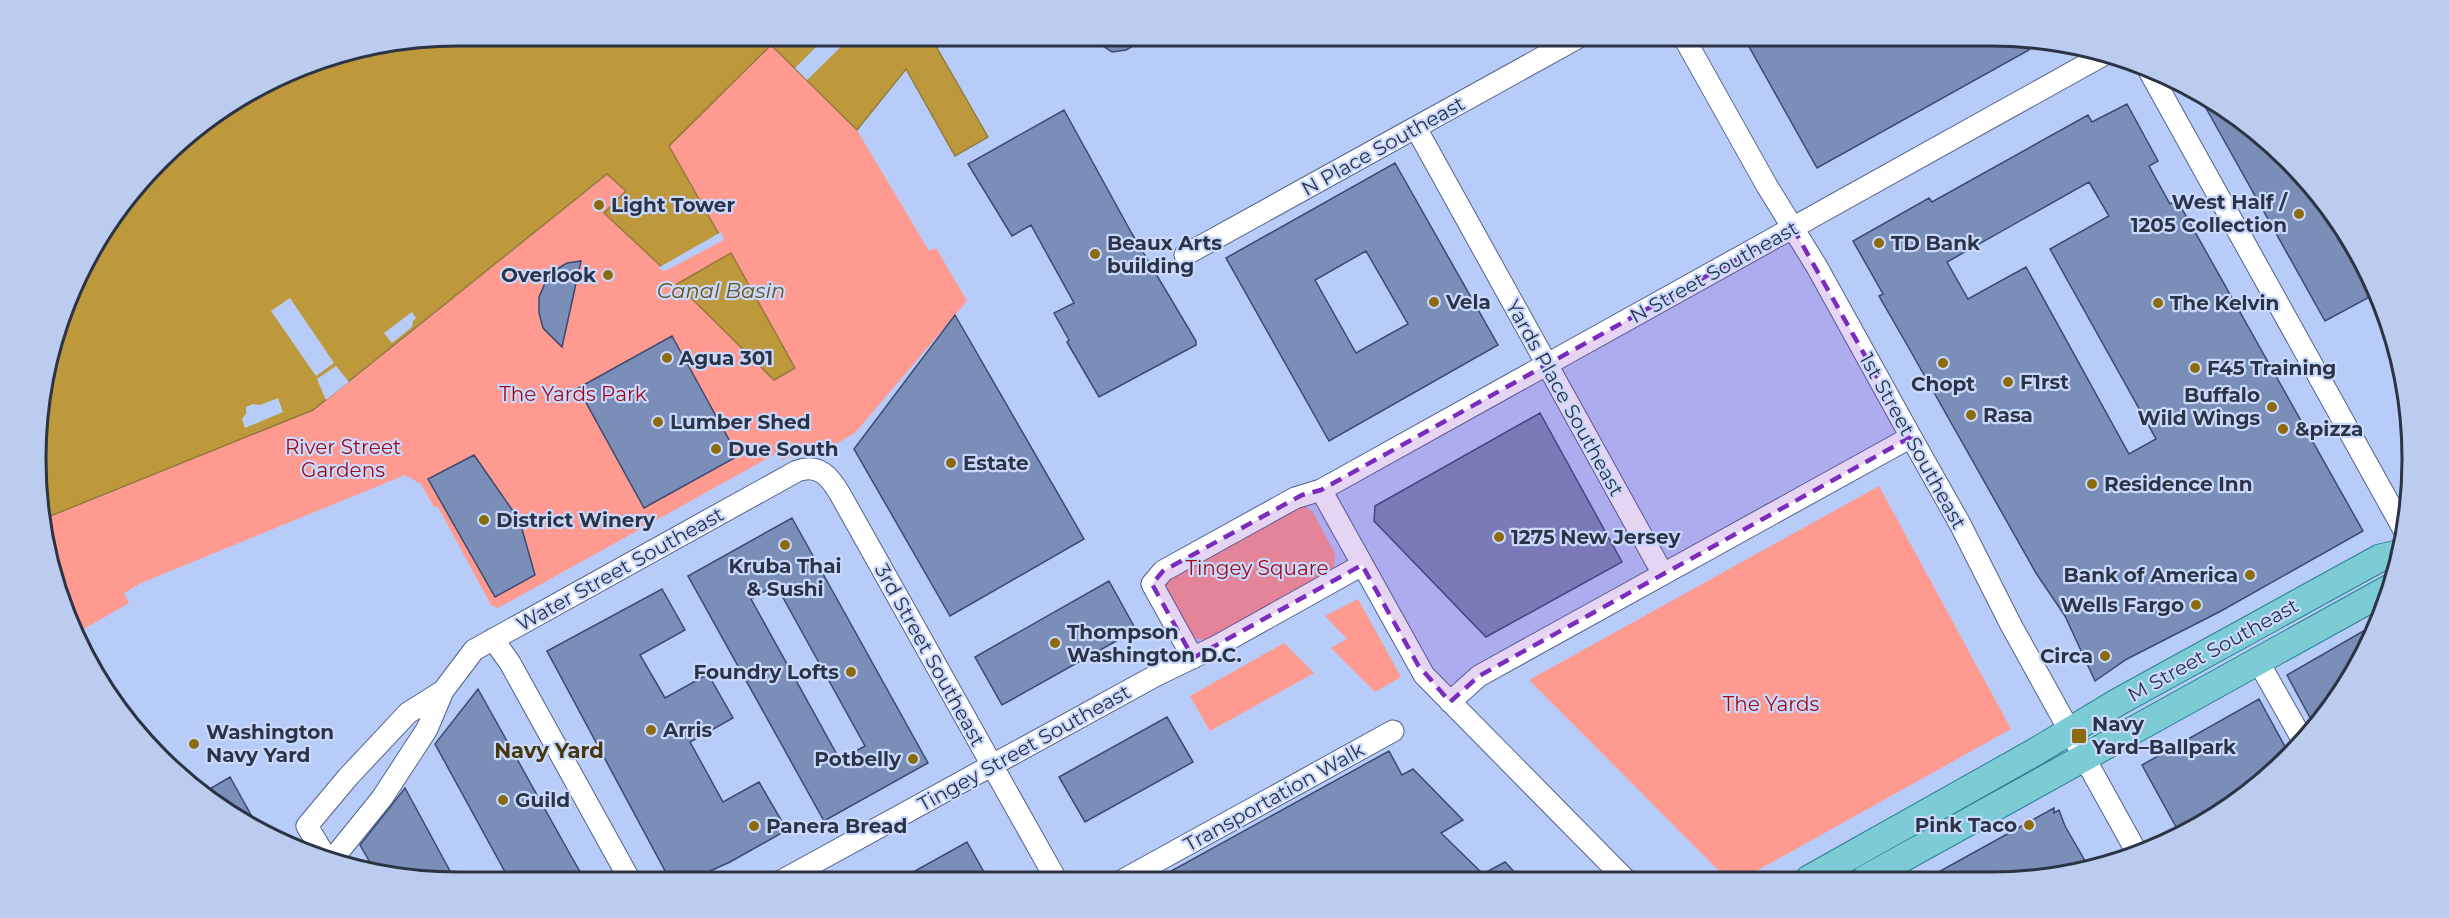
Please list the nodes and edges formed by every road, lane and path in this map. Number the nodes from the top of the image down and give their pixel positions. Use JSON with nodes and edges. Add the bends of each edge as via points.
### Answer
{"nodes":[{"id":1,"x":1563,"y":46,"type":"edge"},
{"id":2,"x":1689,"y":46,"type":"edge"},
{"id":3,"x":2094,"y":60,"type":"edge"},
{"id":4,"x":2155,"y":81,"type":"edge"},
{"id":5,"x":1416,"y":128,"type":"junction"},
{"id":6,"x":1793,"y":228,"type":"junction"},
{"id":7,"x":1185,"y":255,"type":"dead end"},
{"id":8,"x":1547,"y":364,"type":"junction"},
{"id":9,"x":1911,"y":437,"type":"junction"},
{"id":10,"x":814,"y":468,"type":"joint"},
{"id":11,"x":1321,"y":490,"type":"junction"},
{"id":12,"x":2398,"y":519,"type":"edge"},
{"id":13,"x":2391,"y":555,"type":"edge"},
{"id":14,"x":1362,"y":565,"type":"junction"},
{"id":15,"x":1663,"y":574,"type":"junction"},
{"id":16,"x":2380,"y":593,"type":"edge"},
{"id":17,"x":493,"y":639,"type":"junction"},
{"id":18,"x":1193,"y":657,"type":"junction"},
{"id":19,"x":2258,"y":661,"type":"junction"},
{"id":20,"x":443,"y":691,"type":"junction"},
{"id":21,"x":1449,"y":702,"type":"junction"},
{"id":22,"x":1394,"y":731,"type":"dead end"},
{"id":23,"x":2070,"y":732,"type":"junction"},
{"id":24,"x":2298,"y":733,"type":"edge"},
{"id":25,"x":2085,"y":758,"type":"junction"},
{"id":26,"x":991,"y":766,"type":"junction"},
{"id":27,"x":2133,"y":846,"type":"edge"},
{"id":28,"x":322,"y":848,"type":"edge"},
{"id":29,"x":335,"y":852,"type":"edge"},
{"id":30,"x":625,"y":872,"type":"edge"},
{"id":31,"x":797,"y":872,"type":"edge"},
{"id":32,"x":1052,"y":872,"type":"edge"},
{"id":33,"x":1138,"y":872,"type":"edge"},
{"id":34,"x":1618,"y":872,"type":"edge"},
{"id":35,"x":1821,"y":872,"type":"edge"},
{"id":36,"x":1878,"y":872,"type":"edge"}],
"edges":[{"from":1,"to":5,"type":"street","name":"N Place Southeast"},
{"from":2,"to":6,"type":"street","name":"1st Street Southeast"},
{"from":3,"to":6,"type":"street","name":"N Street Southeast"},
{"from":4,"to":12,"type":"street"},
{"from":5,"to":7,"type":"street","name":"N Place Southeast"},
{"from":5,"to":8,"type":"street","name":"Yards Place Southeast"},
{"from":6,"to":8,"type":"street","name":"N Street Southeast"},
{"from":6,"to":9,"type":"street","name":"1st Street Southeast"},
{"from":8,"to":11,"type":"street","name":"N Street Southeast"},
{"from":8,"to":15,"type":"street","name":"Yards Place Southeast"},
{"from":9,"to":15,"type":"street"},
{"from":9,"to":23,"type":"street","name":"1st Street Southeast"},
{"from":10,"to":17,"type":"street","name":"Water Street Southeast","via":[[790,475]]},
{"from":10,"to":26,"type":"street","name":"3rd Street Southeast","via":[[828,476],[840,494]]},
{"from":11,"to":14,"type":"street"},
{"from":11,"to":18,"type":"street","name":"N Street Southeast","via":[[1302,495],[1225,537],[1164,572],[1152,584]]},
{"from":13,"to":23,"type":"main road","name":"M Street Southeast","via":[[2118,702]]},
{"from":14,"to":18,"type":"street","name":"Tingey Street Southeast"},
{"from":14,"to":21,"type":"street","via":[[1418,665]]},
{"from":15,"to":21,"type":"street","via":[[1479,676]]},
{"from":16,"to":19,"type":"main road","name":"M Street Southeast"},
{"from":17,"to":20,"type":"street","name":"Water Street Southeast","via":[[468,657]]},
{"from":17,"to":30,"type":"street"},
{"from":18,"to":26,"type":"street","name":"Tingey Street Southeast"},
{"from":19,"to":24,"type":"street"},
{"from":19,"to":25,"type":"main road","name":"M Street Southeast"},
{"from":20,"to":28,"type":"street","name":"Water Street Southeast","via":[[408,713],[308,826]]},
{"from":20,"to":29,"type":"street","name":"Water Street Southeast","via":[[427,729],[392,783]]},
{"from":21,"to":34,"type":"street"},
{"from":22,"to":33,"type":"street","name":"Transportation Walk"},
{"from":23,"to":25,"type":"street","name":"1st Street Southeast"},
{"from":23,"to":35,"type":"main road","name":"M Street Southeast"},
{"from":25,"to":27,"type":"street","name":"1st Street Southeast"},
{"from":25,"to":36,"type":"main road","name":"M Street Southeast"},
{"from":26,"to":31,"type":"street","name":"Tingey Street Southeast"},
{"from":26,"to":32,"type":"street","name":"3rd Street Southeast"}]}
